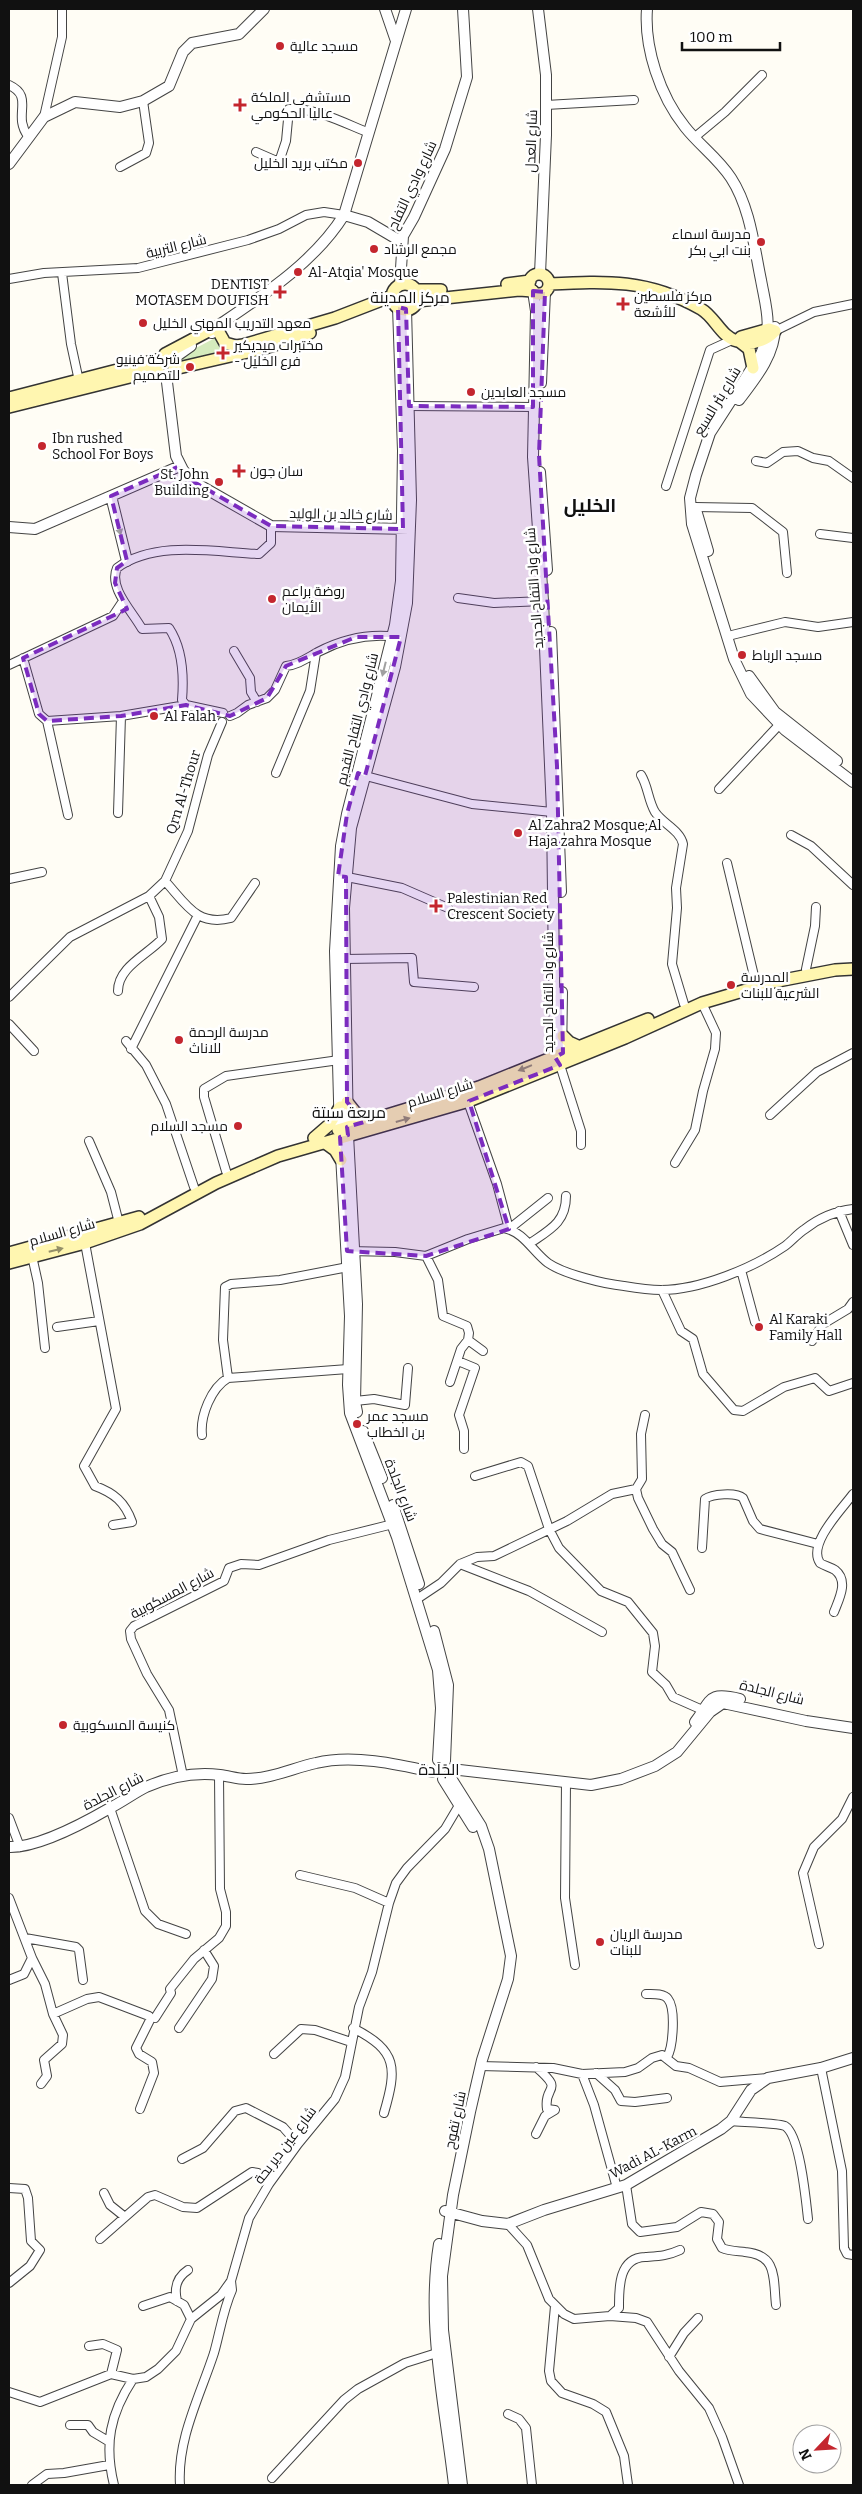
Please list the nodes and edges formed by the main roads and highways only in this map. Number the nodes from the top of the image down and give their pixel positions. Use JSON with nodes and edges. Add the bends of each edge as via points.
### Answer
{"nodes":[{"id":1,"x":534,"y":282,"type":"junction"},
{"id":2,"x":547,"y":288,"type":"junction"},
{"id":3,"x":416,"y":296,"type":"junction"},
{"id":4,"x":398,"y":304,"type":"junction"},
{"id":5,"x":770,"y":333,"type":"road end"},
{"id":6,"x":736,"y":341,"type":"junction"},
{"id":7,"x":166,"y":364,"type":"junction"},
{"id":8,"x":753,"y":368,"type":"road end"},
{"id":9,"x":81,"y":385,"type":"junction"},
{"id":10,"x":9,"y":398,"type":"edge"},
{"id":11,"x":9,"y":407,"type":"edge"},
{"id":12,"x":853,"y":962,"type":"edge"},
{"id":13,"x":853,"y":969,"type":"edge"},
{"id":14,"x":563,"y":1036,"type":"road end"},
{"id":15,"x":580,"y":1047,"type":"junction"},
{"id":16,"x":559,"y":1058,"type":"junction"},
{"id":17,"x":368,"y":1121,"type":"junction"},
{"id":18,"x":344,"y":1132,"type":"junction"},
{"id":19,"x":319,"y":1140,"type":"junction"},
{"id":20,"x":341,"y":1160,"type":"road end"},
{"id":21,"x":9,"y":1252,"type":"edge"},
{"id":22,"x":9,"y":1263,"type":"edge"}],
"edges":[{"from":1,"to":2,"type":"main road","via":[[539,294]]},
{"from":1,"to":2,"type":"main road","via":[[548,278]]},
{"from":1,"to":3,"type":"main road","via":[[428,291]]},
{"from":2,"to":6,"type":"main road","via":[[588,281],[624,282],[656,288],[707,313]]},
{"from":3,"to":4,"type":"main road","via":[[412,307]]},
{"from":3,"to":4,"type":"main road","via":[[410,285],[400,285],[394,290]]},
{"from":4,"to":7,"type":"main road","via":[[269,347]]},
{"from":4,"to":7,"type":"main road","via":[[335,318],[243,345],[225,343],[216,327]]},
{"from":5,"to":6,"type":"main road"},
{"from":6,"to":8,"type":"main road","via":[[749,349]]},
{"from":7,"to":9,"type":"main road"},
{"from":7,"to":9,"type":"main road","via":[[104,374]]},
{"from":9,"to":10,"type":"main road"},
{"from":9,"to":11,"type":"main road"},
{"from":12,"to":15,"type":"main road","name":"شارع السلام","via":[[754,980],[684,1004]]},
{"from":13,"to":16,"type":"main road","name":"شارع السلام","via":[[773,982],[702,1003]]},
{"from":14,"to":15,"type":"main road"},
{"from":15,"to":16,"type":"main road","name":"شارع السلام"},
{"from":16,"to":17,"type":"main road","name":"شارع السلام","one_way":true},
{"from":18,"to":16,"type":"main road","name":"شارع السلام","one_way":true,"via":[[469,1101]]},
{"from":17,"to":18,"type":"main road","name":"شارع السلام"},
{"from":17,"to":19,"type":"main road","via":[[343,1105]]},
{"from":18,"to":19,"type":"main road","name":"شارع السلام"},
{"from":19,"to":20,"type":"main road","via":[[335,1150]]},
{"from":19,"to":21,"type":"main road","name":"شارع السلام","via":[[276,1149],[194,1187],[151,1212]]},
{"from":22,"to":19,"type":"main road","name":"شارع السلام","one_way":true,"via":[[85,1243],[154,1218],[262,1162]]}]}
